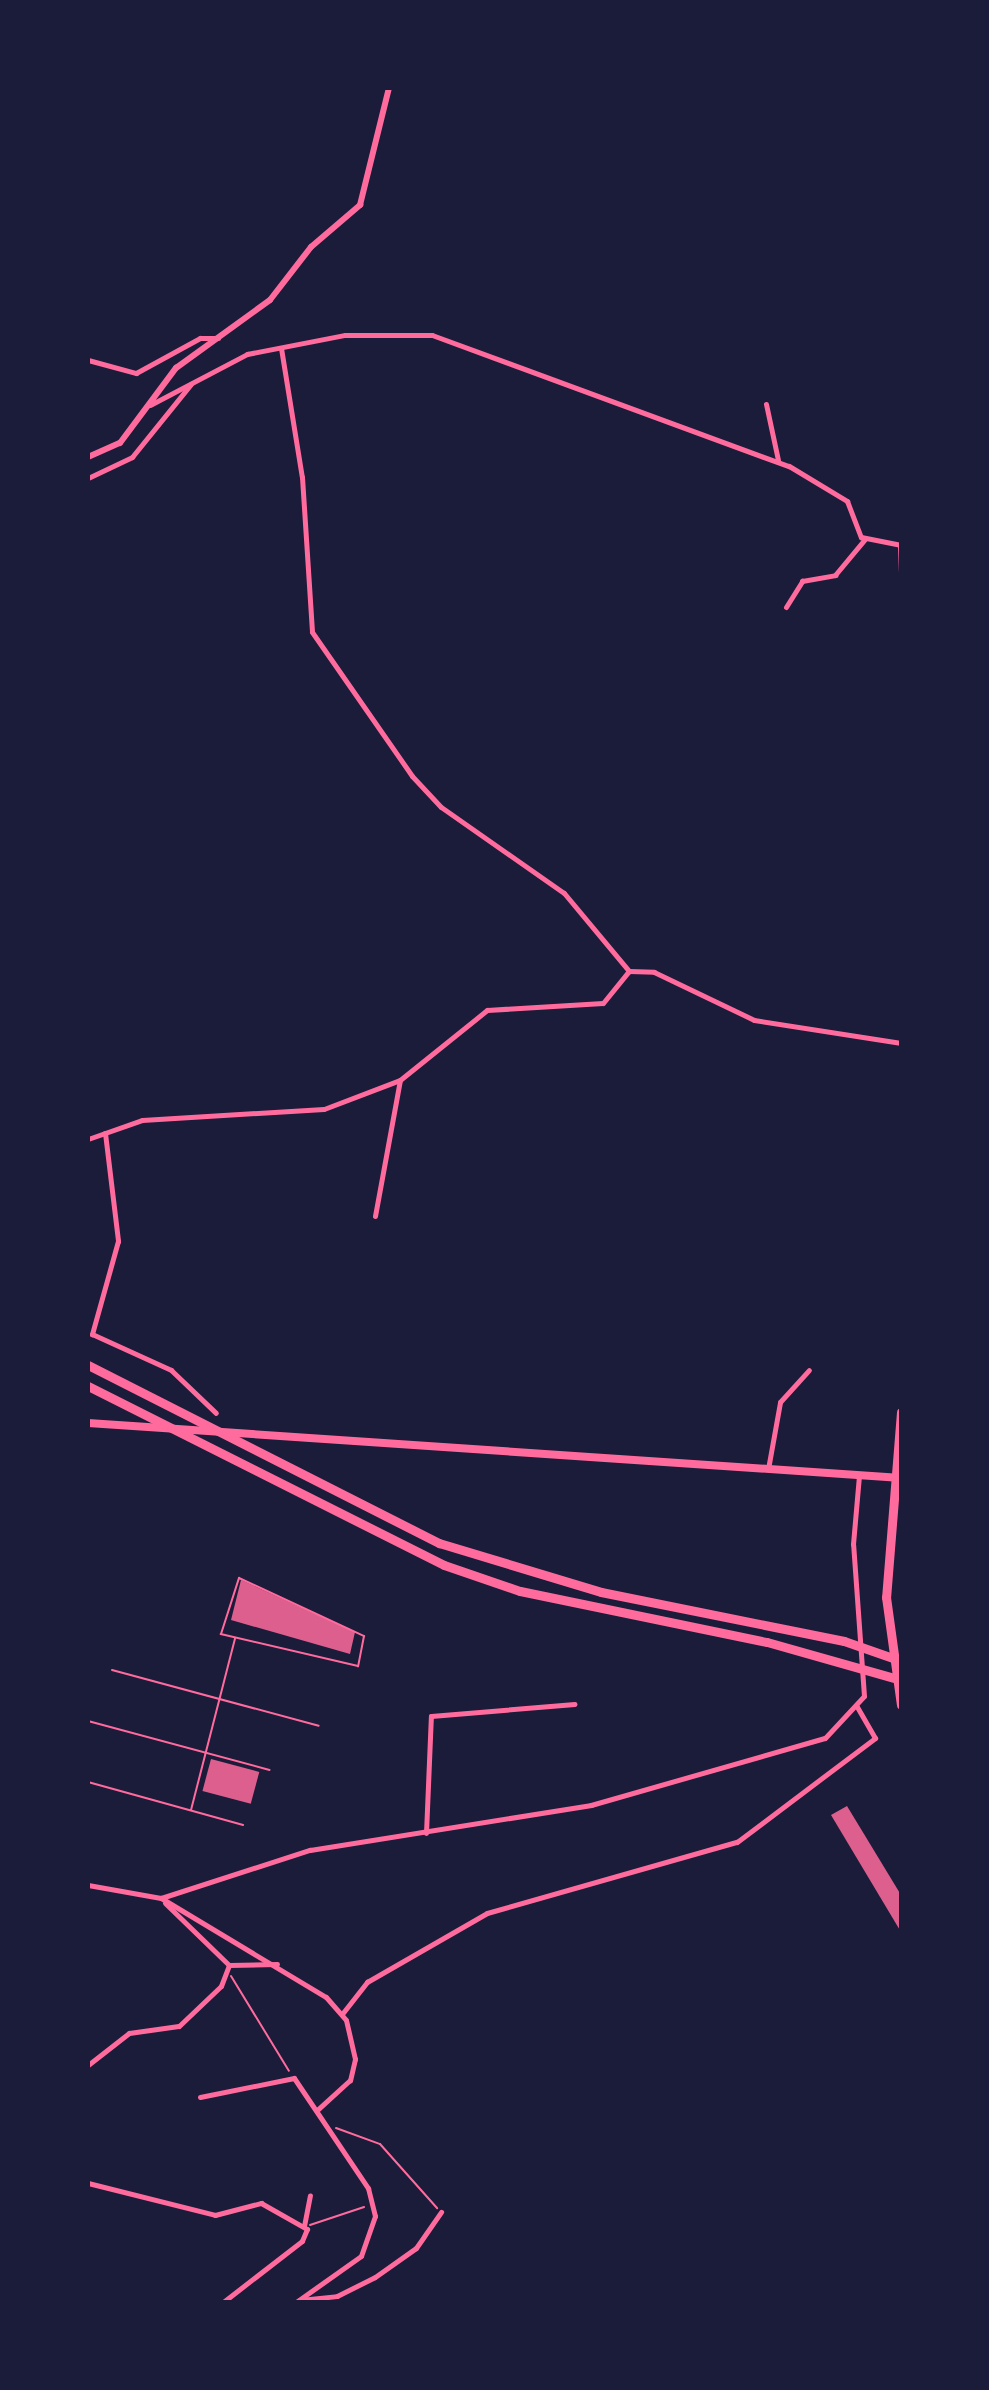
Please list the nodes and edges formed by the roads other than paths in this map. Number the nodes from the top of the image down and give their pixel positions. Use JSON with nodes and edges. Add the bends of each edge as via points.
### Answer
{"nodes":[{"id":1,"x":389,"y":88,"type":"edge"},
{"id":2,"x":218,"y":338,"type":"junction"},
{"id":3,"x":281,"y":348,"type":"junction"},
{"id":4,"x":88,"y":360,"type":"edge"},
{"id":5,"x":192,"y":383,"type":"junction"},
{"id":6,"x":766,"y":404,"type":"dead end"},
{"id":7,"x":149,"y":406,"type":"junction"},
{"id":8,"x":88,"y":457,"type":"edge"},
{"id":9,"x":778,"y":461,"type":"junction"},
{"id":10,"x":88,"y":478,"type":"edge"},
{"id":11,"x":865,"y":539,"type":"junction"},
{"id":12,"x":901,"y":545,"type":"edge"},
{"id":13,"x":901,"y":571,"type":"edge"},
{"id":14,"x":786,"y":607,"type":"dead end"},
{"id":15,"x":629,"y":971,"type":"junction"},
{"id":16,"x":901,"y":1043,"type":"edge"},
{"id":17,"x":400,"y":1080,"type":"junction"},
{"id":18,"x":105,"y":1133,"type":"junction"},
{"id":19,"x":88,"y":1139,"type":"edge"},
{"id":20,"x":375,"y":1216,"type":"dead end"},
{"id":21,"x":88,"y":1365,"type":"edge"},
{"id":22,"x":809,"y":1370,"type":"dead end"},
{"id":23,"x":88,"y":1386,"type":"edge"},
{"id":24,"x":901,"y":1412,"type":"edge"},
{"id":25,"x":216,"y":1413,"type":"dead end"},
{"id":26,"x":88,"y":1423,"type":"edge"},
{"id":27,"x":768,"y":1470,"type":"junction"},
{"id":28,"x":859,"y":1476,"type":"junction"},
{"id":29,"x":901,"y":1478,"type":"edge"},
{"id":30,"x":236,"y":1637,"type":"junction"},
{"id":31,"x":901,"y":1661,"type":"edge"},
{"id":32,"x":112,"y":1670,"type":"dead end"},
{"id":33,"x":901,"y":1680,"type":"edge"},
{"id":34,"x":220,"y":1698,"type":"junction"},
{"id":35,"x":574,"y":1704,"type":"dead end"},
{"id":36,"x":901,"y":1705,"type":"edge"},
{"id":37,"x":857,"y":1707,"type":"junction"},
{"id":38,"x":88,"y":1721,"type":"edge"},
{"id":39,"x":319,"y":1726,"type":"dead end"},
{"id":40,"x":206,"y":1753,"type":"junction"},
{"id":41,"x":269,"y":1770,"type":"dead end"},
{"id":42,"x":88,"y":1782,"type":"edge"},
{"id":43,"x":191,"y":1810,"type":"junction"},
{"id":44,"x":243,"y":1825,"type":"dead end"},
{"id":45,"x":426,"y":1833,"type":"junction"},
{"id":46,"x":88,"y":1885,"type":"edge"},
{"id":47,"x":161,"y":1898,"type":"junction"},
{"id":48,"x":278,"y":1964,"type":"junction"},
{"id":49,"x":229,"y":1965,"type":"junction"},
{"id":50,"x":342,"y":2014,"type":"junction"},
{"id":51,"x":88,"y":2065,"type":"edge"},
{"id":52,"x":200,"y":2097,"type":"dead end"},
{"id":53,"x":317,"y":2110,"type":"junction"},
{"id":54,"x":88,"y":2183,"type":"edge"},
{"id":55,"x":310,"y":2196,"type":"dead end"},
{"id":56,"x":441,"y":2212,"type":"road end"},
{"id":57,"x":304,"y":2226,"type":"junction"},
{"id":58,"x":298,"y":2301,"type":"edge"},
{"id":59,"x":223,"y":2302,"type":"edge"}],
"edges":[{"from":1,"to":2,"type":"street","via":[[360,205],[311,247],[270,300]]},
{"from":2,"to":4,"type":"street","via":[[200,338],[136,373]]},
{"from":2,"to":7,"type":"street","via":[[176,368]]},
{"from":3,"to":5,"type":"street","via":[[247,354]]},
{"from":3,"to":9,"type":"street","via":[[345,335],[432,335]]},
{"from":3,"to":15,"type":"street","via":[[302,477],[312,632],[412,776],[441,807],[564,893]]},
{"from":5,"to":7,"type":"street"},
{"from":5,"to":10,"type":"street","via":[[132,457]]},
{"from":6,"to":9,"type":"street"},
{"from":7,"to":8,"type":"street","via":[[120,443]]},
{"from":9,"to":11,"type":"street","via":[[847,501]]},
{"from":11,"to":12,"type":"street"},
{"from":11,"to":14,"type":"street","via":[[835,575],[802,581]]},
{"from":12,"to":13,"type":"street"},
{"from":15,"to":16,"type":"street","via":[[654,972],[754,1020]]},
{"from":15,"to":17,"type":"street","via":[[603,1003],[487,1010]]},
{"from":17,"to":18,"type":"street","via":[[324,1109],[142,1120]]},
{"from":17,"to":20,"type":"street"},
{"from":18,"to":19,"type":"street"},
{"from":18,"to":25,"type":"street","via":[[118,1241],[92,1334],[171,1370]]},
{"from":21,"to":31,"type":"highway","via":[[382,1518],[502,1566],[844,1641]]},
{"from":22,"to":27,"type":"street","via":[[780,1402]]},
{"from":23,"to":33,"type":"highway","via":[[373,1534],[520,1591],[848,1663]]},
{"from":24,"to":36,"type":"highway","via":[[888,1506],[886,1597]]},
{"from":26,"to":27,"type":"main road"},
{"from":27,"to":28,"type":"main road"},
{"from":28,"to":29,"type":"main road"},
{"from":28,"to":37,"type":"street","via":[[854,1581],[865,1685]]},
{"from":30,"to":30,"type":"lane","via":[[221,1632],[241,1578],[365,1639],[353,1668]]},
{"from":30,"to":34,"type":"lane"},
{"from":32,"to":34,"type":"lane"},
{"from":34,"to":39,"type":"lane"},
{"from":34,"to":40,"type":"lane"},
{"from":35,"to":45,"type":"street","via":[[431,1716]]},
{"from":37,"to":45,"type":"street","via":[[825,1738],[797,1747],[591,1805]]},
{"from":37,"to":50,"type":"street","via":[[875,1738],[737,1842],[487,1913],[367,1982]]},
{"from":38,"to":40,"type":"lane"},
{"from":40,"to":41,"type":"lane"},
{"from":40,"to":43,"type":"lane"},
{"from":42,"to":43,"type":"lane"},
{"from":43,"to":44,"type":"lane"},
{"from":45,"to":47,"type":"street","via":[[310,1850]]},
{"from":46,"to":47,"type":"street"},
{"from":47,"to":48,"type":"street"},
{"from":47,"to":49,"type":"street"},
{"from":48,"to":49,"type":"street"},
{"from":48,"to":50,"type":"street"},
{"from":49,"to":51,"type":"street","via":[[227,1974],[179,2026],[129,2033]]},
{"from":50,"to":53,"type":"street","via":[[355,2049],[352,2077]]},
{"from":52,"to":53,"type":"street","via":[[294,2078]]},
{"from":53,"to":58,"type":"street","via":[[375,2216],[361,2256]]},
{"from":54,"to":57,"type":"street","via":[[215,2215],[261,2203]]},
{"from":55,"to":57,"type":"street"},
{"from":56,"to":58,"type":"street","via":[[416,2248],[375,2277],[337,2296]]},
{"from":57,"to":59,"type":"street","via":[[302,2241]]}]}
